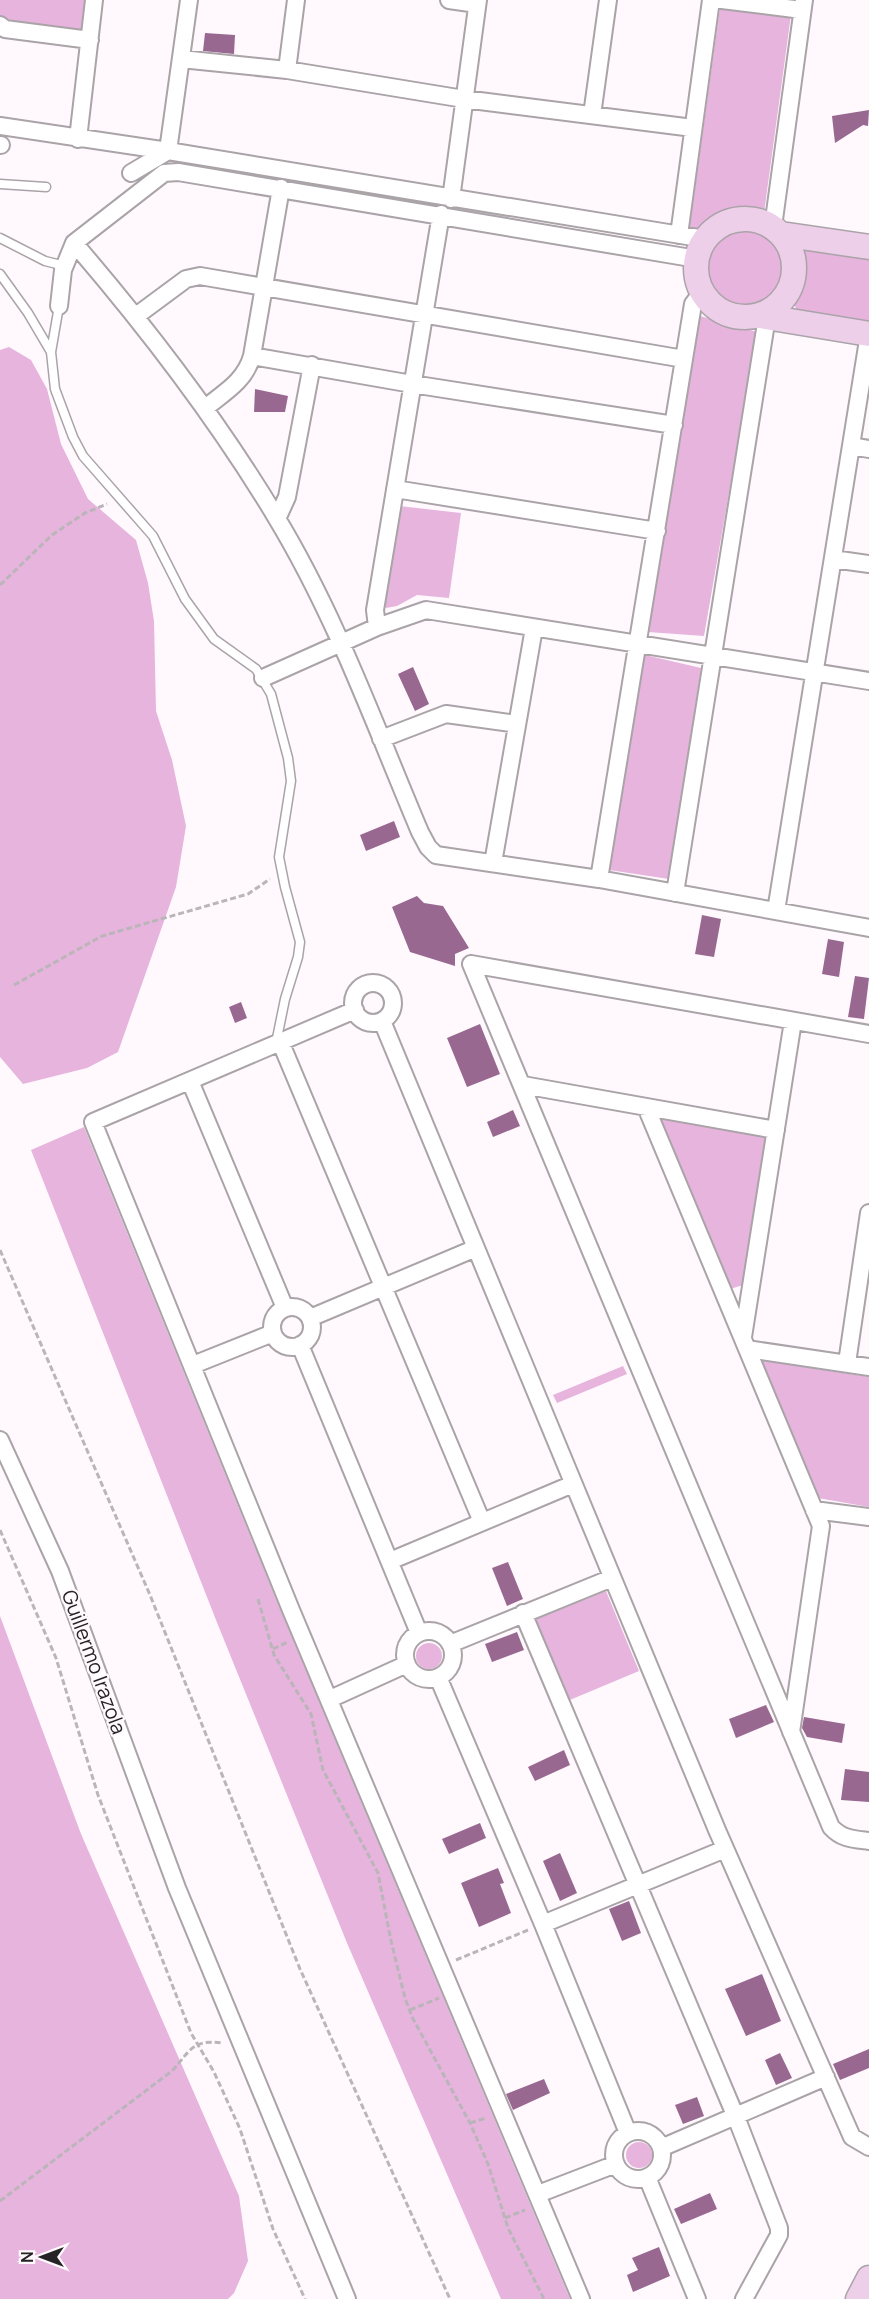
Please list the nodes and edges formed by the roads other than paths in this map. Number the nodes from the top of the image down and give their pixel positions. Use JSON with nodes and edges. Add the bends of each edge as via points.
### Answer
{"nodes":[{"id":1,"x":94,"y":0,"type":"edge"},
{"id":2,"x":189,"y":0,"type":"edge"},
{"id":3,"x":296,"y":0,"type":"edge"},
{"id":4,"x":449,"y":0,"type":"edge"},
{"id":5,"x":608,"y":0,"type":"edge"},
{"id":6,"x":711,"y":0,"type":"edge"},
{"id":7,"x":722,"y":0,"type":"edge"},
{"id":8,"x":478,"y":2,"type":"edge"},
{"id":9,"x":803,"y":5,"type":"edge"},
{"id":10,"x":0,"y":25,"type":"edge"},
{"id":11,"x":90,"y":40,"type":"junction"},
{"id":12,"x":181,"y":59,"type":"junction"},
{"id":13,"x":287,"y":70,"type":"junction"},
{"id":14,"x":464,"y":99,"type":"junction"},
{"id":15,"x":592,"y":115,"type":"junction"},
{"id":16,"x":0,"y":126,"type":"edge"},
{"id":17,"x":693,"y":128,"type":"junction"},
{"id":18,"x":78,"y":139,"type":"junction"},
{"id":19,"x":168,"y":151,"type":"junction"},
{"id":20,"x":131,"y":173,"type":"dead end"},
{"id":21,"x":0,"y":184,"type":"edge"},
{"id":22,"x":46,"y":187,"type":"dead end"},
{"id":23,"x":281,"y":188,"type":"junction"},
{"id":24,"x":451,"y":199,"type":"junction"},
{"id":25,"x":441,"y":214,"type":"junction"},
{"id":26,"x":777,"y":230,"type":"junction"},
{"id":27,"x":679,"y":236,"type":"junction"},
{"id":28,"x":0,"y":238,"type":"edge"},
{"id":29,"x":74,"y":243,"type":"junction"},
{"id":30,"x":869,"y":247,"type":"edge"},
{"id":31,"x":701,"y":249,"type":"junction"},
{"id":32,"x":65,"y":266,"type":"junction"},
{"id":33,"x":0,"y":274,"type":"edge"},
{"id":34,"x":263,"y":286,"type":"junction"},
{"id":35,"x":702,"y":292,"type":"junction"},
{"id":36,"x":59,"y":306,"type":"joint"},
{"id":37,"x":423,"y":313,"type":"junction"},
{"id":38,"x":136,"y":316,"type":"junction"},
{"id":39,"x":764,"y":316,"type":"junction"},
{"id":40,"x":869,"y":334,"type":"edge"},
{"id":41,"x":51,"y":352,"type":"junction"},
{"id":42,"x":252,"y":356,"type":"junction"},
{"id":43,"x":684,"y":359,"type":"junction"},
{"id":44,"x":312,"y":365,"type":"junction"},
{"id":45,"x":412,"y":384,"type":"junction"},
{"id":46,"x":205,"y":408,"type":"junction"},
{"id":47,"x":674,"y":425,"type":"junction"},
{"id":48,"x":851,"y":446,"type":"junction"},
{"id":49,"x":869,"y":449,"type":"edge"},
{"id":50,"x":395,"y":489,"type":"junction"},
{"id":51,"x":277,"y":519,"type":"junction"},
{"id":52,"x":657,"y":531,"type":"junction"},
{"id":53,"x":833,"y":559,"type":"junction"},
{"id":54,"x":869,"y":564,"type":"edge"},
{"id":55,"x":377,"y":627,"type":"junction"},
{"id":56,"x":534,"y":627,"type":"junction"},
{"id":57,"x":341,"y":645,"type":"junction"},
{"id":58,"x":639,"y":645,"type":"junction"},
{"id":59,"x":713,"y":657,"type":"junction"},
{"id":60,"x":815,"y":672,"type":"junction"},
{"id":61,"x":263,"y":678,"type":"junction"},
{"id":62,"x":869,"y":681,"type":"edge"},
{"id":63,"x":517,"y":724,"type":"junction"},
{"id":64,"x":381,"y":739,"type":"junction"},
{"id":65,"x":493,"y":863,"type":"junction"},
{"id":66,"x":599,"y":879,"type":"junction"},
{"id":67,"x":675,"y":893,"type":"junction"},
{"id":68,"x":776,"y":911,"type":"junction"},
{"id":69,"x":869,"y":928,"type":"edge"},
{"id":70,"x":355,"y":1010,"type":"junction"},
{"id":71,"x":382,"y":1021,"type":"junction"},
{"id":72,"x":793,"y":1021,"type":"junction"},
{"id":73,"x":869,"y":1034,"type":"edge"},
{"id":74,"x":278,"y":1042,"type":"junction"},
{"id":75,"x":190,"y":1081,"type":"junction"},
{"id":76,"x":523,"y":1085,"type":"junction"},
{"id":77,"x":646,"y":1107,"type":"junction"},
{"id":78,"x":776,"y":1130,"type":"junction"},
{"id":79,"x":869,"y":1213,"type":"edge"},
{"id":80,"x":476,"y":1248,"type":"junction"},
{"id":81,"x":384,"y":1287,"type":"junction"},
{"id":82,"x":285,"y":1308,"type":"junction"},
{"id":83,"x":310,"y":1318,"type":"junction"},
{"id":84,"x":273,"y":1333,"type":"junction"},
{"id":85,"x":745,"y":1344,"type":"junction"},
{"id":86,"x":300,"y":1345,"type":"junction"},
{"id":87,"x":847,"y":1363,"type":"junction"},
{"id":88,"x":193,"y":1365,"type":"junction"},
{"id":89,"x":869,"y":1367,"type":"edge"},
{"id":90,"x":0,"y":1440,"type":"edge"},
{"id":91,"x":573,"y":1484,"type":"junction"},
{"id":92,"x":814,"y":1510,"type":"junction"},
{"id":93,"x":869,"y":1517,"type":"edge"},
{"id":94,"x":482,"y":1522,"type":"junction"},
{"id":95,"x":390,"y":1561,"type":"junction"},
{"id":96,"x":612,"y":1578,"type":"junction"},
{"id":97,"x":523,"y":1613,"type":"junction"},
{"id":98,"x":418,"y":1632,"type":"junction"},
{"id":99,"x":450,"y":1644,"type":"junction"},
{"id":100,"x":407,"y":1664,"type":"junction"},
{"id":101,"x":438,"y":1677,"type":"junction"},
{"id":102,"x":330,"y":1698,"type":"junction"},
{"id":103,"x":792,"y":1731,"type":"junction"},
{"id":104,"x":869,"y":1841,"type":"edge"},
{"id":105,"x":725,"y":1849,"type":"junction"},
{"id":106,"x":636,"y":1886,"type":"junction"},
{"id":107,"x":543,"y":1924,"type":"junction"},
{"id":108,"x":826,"y":2077,"type":"junction"},
{"id":109,"x":735,"y":2116,"type":"junction"},
{"id":110,"x":628,"y":2133,"type":"junction"},
{"id":111,"x":869,"y":2147,"type":"edge"},
{"id":112,"x":661,"y":2148,"type":"junction"},
{"id":113,"x":615,"y":2164,"type":"junction"},
{"id":114,"x":647,"y":2177,"type":"junction"},
{"id":115,"x":535,"y":2201,"type":"junction"},
{"id":116,"x":869,"y":2278,"type":"edge"},
{"id":117,"x":347,"y":2299,"type":"edge"},
{"id":118,"x":581,"y":2299,"type":"edge"},
{"id":119,"x":697,"y":2299,"type":"edge"},
{"id":120,"x":744,"y":2299,"type":"edge"},
{"id":121,"x":858,"y":2299,"type":"edge"}],
"edges":[{"from":1,"to":11,"type":"street"},
{"from":2,"to":12,"type":"street"},
{"from":3,"to":13,"type":"street"},
{"from":4,"to":8,"type":"street"},
{"from":5,"to":15,"type":"street"},
{"from":6,"to":17,"type":"street"},
{"from":7,"to":9,"type":"street"},
{"from":8,"to":14,"type":"street"},
{"from":9,"to":26,"type":"street"},
{"from":10,"to":11,"type":"street","via":[[5,29]]},
{"from":11,"to":18,"type":"street"},
{"from":12,"to":13,"type":"street"},
{"from":12,"to":19,"type":"street"},
{"from":13,"to":14,"type":"street"},
{"from":14,"to":15,"type":"street"},
{"from":14,"to":24,"type":"street"},
{"from":15,"to":17,"type":"street"},
{"from":16,"to":18,"type":"street"},
{"from":17,"to":27,"type":"street"},
{"from":18,"to":19,"type":"street"},
{"from":19,"to":20,"type":"street"},
{"from":19,"to":24,"type":"street"},
{"from":21,"to":22,"type":"lane"},
{"from":23,"to":25,"type":"street"},
{"from":23,"to":29,"type":"street","via":[[164,172]]},
{"from":23,"to":34,"type":"street"},
{"from":24,"to":27,"type":"street"},
{"from":25,"to":31,"type":"street"},
{"from":25,"to":37,"type":"street"},
{"from":26,"to":30,"type":"street"},
{"from":26,"to":31,"type":"street","via":[[763,222],[742,218],[721,225]]},
{"from":26,"to":39,"type":"street","via":[[792,252],[794,274],[792,285],[779,304]]},
{"from":27,"to":31,"type":"street"},
{"from":28,"to":32,"type":"lane","via":[[45,261]]},
{"from":29,"to":32,"type":"street"},
{"from":29,"to":38,"type":"street"},
{"from":31,"to":35,"type":"street","via":[[696,270]]},
{"from":32,"to":36,"type":"street"},
{"from":33,"to":41,"type":"lane"},
{"from":34,"to":37,"type":"street"},
{"from":34,"to":38,"type":"street","via":[[200,276],[186,279]]},
{"from":34,"to":42,"type":"street"},
{"from":35,"to":39,"type":"street","via":[[727,314]]},
{"from":35,"to":43,"type":"street","via":[[693,304]]},
{"from":36,"to":41,"type":"lane"},
{"from":37,"to":43,"type":"street"},
{"from":37,"to":45,"type":"street"},
{"from":38,"to":46,"type":"street"},
{"from":39,"to":40,"type":"street"},
{"from":39,"to":59,"type":"street"},
{"from":40,"to":48,"type":"street"},
{"from":41,"to":61,"type":"lane","via":[[55,389],[83,456],[153,536],[185,599],[214,639]]},
{"from":42,"to":44,"type":"street"},
{"from":42,"to":46,"type":"street","via":[[241,379]]},
{"from":43,"to":47,"type":"street"},
{"from":44,"to":45,"type":"street"},
{"from":44,"to":51,"type":"street","via":[[286,497]]},
{"from":45,"to":47,"type":"street"},
{"from":45,"to":50,"type":"street"},
{"from":46,"to":51,"type":"street"},
{"from":47,"to":52,"type":"street"},
{"from":48,"to":49,"type":"street"},
{"from":48,"to":53,"type":"street"},
{"from":50,"to":52,"type":"street"},
{"from":50,"to":55,"type":"street","via":[[375,610]]},
{"from":51,"to":57,"type":"street"},
{"from":52,"to":58,"type":"street"},
{"from":53,"to":54,"type":"street"},
{"from":53,"to":60,"type":"street"},
{"from":55,"to":56,"type":"street","via":[[426,610]]},
{"from":55,"to":57,"type":"street"},
{"from":56,"to":58,"type":"street"},
{"from":56,"to":63,"type":"street"},
{"from":57,"to":61,"type":"street"},
{"from":57,"to":64,"type":"street"},
{"from":58,"to":59,"type":"street"},
{"from":58,"to":66,"type":"street"},
{"from":59,"to":60,"type":"street"},
{"from":59,"to":67,"type":"street"},
{"from":60,"to":62,"type":"street"},
{"from":60,"to":68,"type":"street"},
{"from":61,"to":74,"type":"lane","via":[[288,758],[291,781],[279,857],[300,942]]},
{"from":63,"to":64,"type":"street","via":[[446,714]]},
{"from":63,"to":65,"type":"street"},
{"from":64,"to":65,"type":"street","via":[[428,847],[436,855]]},
{"from":65,"to":66,"type":"street"},
{"from":66,"to":67,"type":"street"},
{"from":67,"to":68,"type":"street"},
{"from":68,"to":69,"type":"street"},
{"from":70,"to":71,"type":"street","via":[[364,1021]]},
{"from":70,"to":71,"type":"street","via":[[354,1000],[360,989],[379,984],[392,999],[391,1012]]},
{"from":70,"to":74,"type":"street"},
{"from":71,"to":80,"type":"street"},
{"from":72,"to":73,"type":"street"},
{"from":72,"to":76,"type":"street","via":[[471,964]]},
{"from":72,"to":78,"type":"street"},
{"from":74,"to":75,"type":"street"},
{"from":74,"to":81,"type":"street"},
{"from":75,"to":82,"type":"street"},
{"from":75,"to":88,"type":"street","via":[[93,1122]]},
{"from":76,"to":77,"type":"street"},
{"from":76,"to":103,"type":"street"},
{"from":77,"to":78,"type":"street"},
{"from":77,"to":85,"type":"street"},
{"from":78,"to":85,"type":"street"},
{"from":79,"to":87,"type":"street"},
{"from":80,"to":81,"type":"street"},
{"from":80,"to":91,"type":"street"},
{"from":81,"to":83,"type":"street"},
{"from":81,"to":94,"type":"street"},
{"from":82,"to":83,"type":"street","via":[[297,1307]]},
{"from":82,"to":84,"type":"street","via":[[273,1319]]},
{"from":83,"to":86,"type":"street","via":[[311,1334]]},
{"from":84,"to":86,"type":"street","via":[[284,1345]]},
{"from":84,"to":88,"type":"street"},
{"from":85,"to":87,"type":"street"},
{"from":85,"to":92,"type":"street"},
{"from":86,"to":95,"type":"street"},
{"from":87,"to":89,"type":"street"},
{"from":88,"to":102,"type":"street"},
{"from":90,"to":117,"type":"street","name":"Guillermo Irazola","via":[[60,1571],[177,1888]]},
{"from":91,"to":94,"type":"street"},
{"from":91,"to":96,"type":"street"},
{"from":92,"to":93,"type":"street"},
{"from":92,"to":103,"type":"street","via":[[821,1526]]},
{"from":94,"to":95,"type":"street"},
{"from":95,"to":98,"type":"street"},
{"from":96,"to":97,"type":"street"},
{"from":96,"to":105,"type":"street"},
{"from":97,"to":99,"type":"street"},
{"from":97,"to":106,"type":"street"},
{"from":98,"to":99,"type":"street","via":[[435,1631]]},
{"from":98,"to":100,"type":"street","via":[[407,1644]]},
{"from":99,"to":101,"type":"street","via":[[452,1664]]},
{"from":100,"to":101,"type":"street","via":[[419,1677]]},
{"from":100,"to":102,"type":"street"},
{"from":101,"to":107,"type":"street"},
{"from":102,"to":115,"type":"street"},
{"from":103,"to":104,"type":"street","via":[[831,1827],[839,1835]]},
{"from":105,"to":106,"type":"street"},
{"from":105,"to":108,"type":"street"},
{"from":106,"to":107,"type":"street"},
{"from":106,"to":109,"type":"street"},
{"from":107,"to":110,"type":"street"},
{"from":108,"to":109,"type":"street"},
{"from":108,"to":111,"type":"street","via":[[852,2137]]},
{"from":109,"to":112,"type":"street"},
{"from":109,"to":120,"type":"street","via":[[779,2228],[779,2235]]},
{"from":110,"to":112,"type":"street","via":[[652,2135]]},
{"from":110,"to":113,"type":"street","via":[[616,2145]]},
{"from":112,"to":114,"type":"street","via":[[660,2164]]},
{"from":113,"to":114,"type":"street","via":[[628,2177]]},
{"from":113,"to":115,"type":"street"},
{"from":114,"to":119,"type":"street"},
{"from":115,"to":118,"type":"street"},
{"from":116,"to":121,"type":"street"}]}
